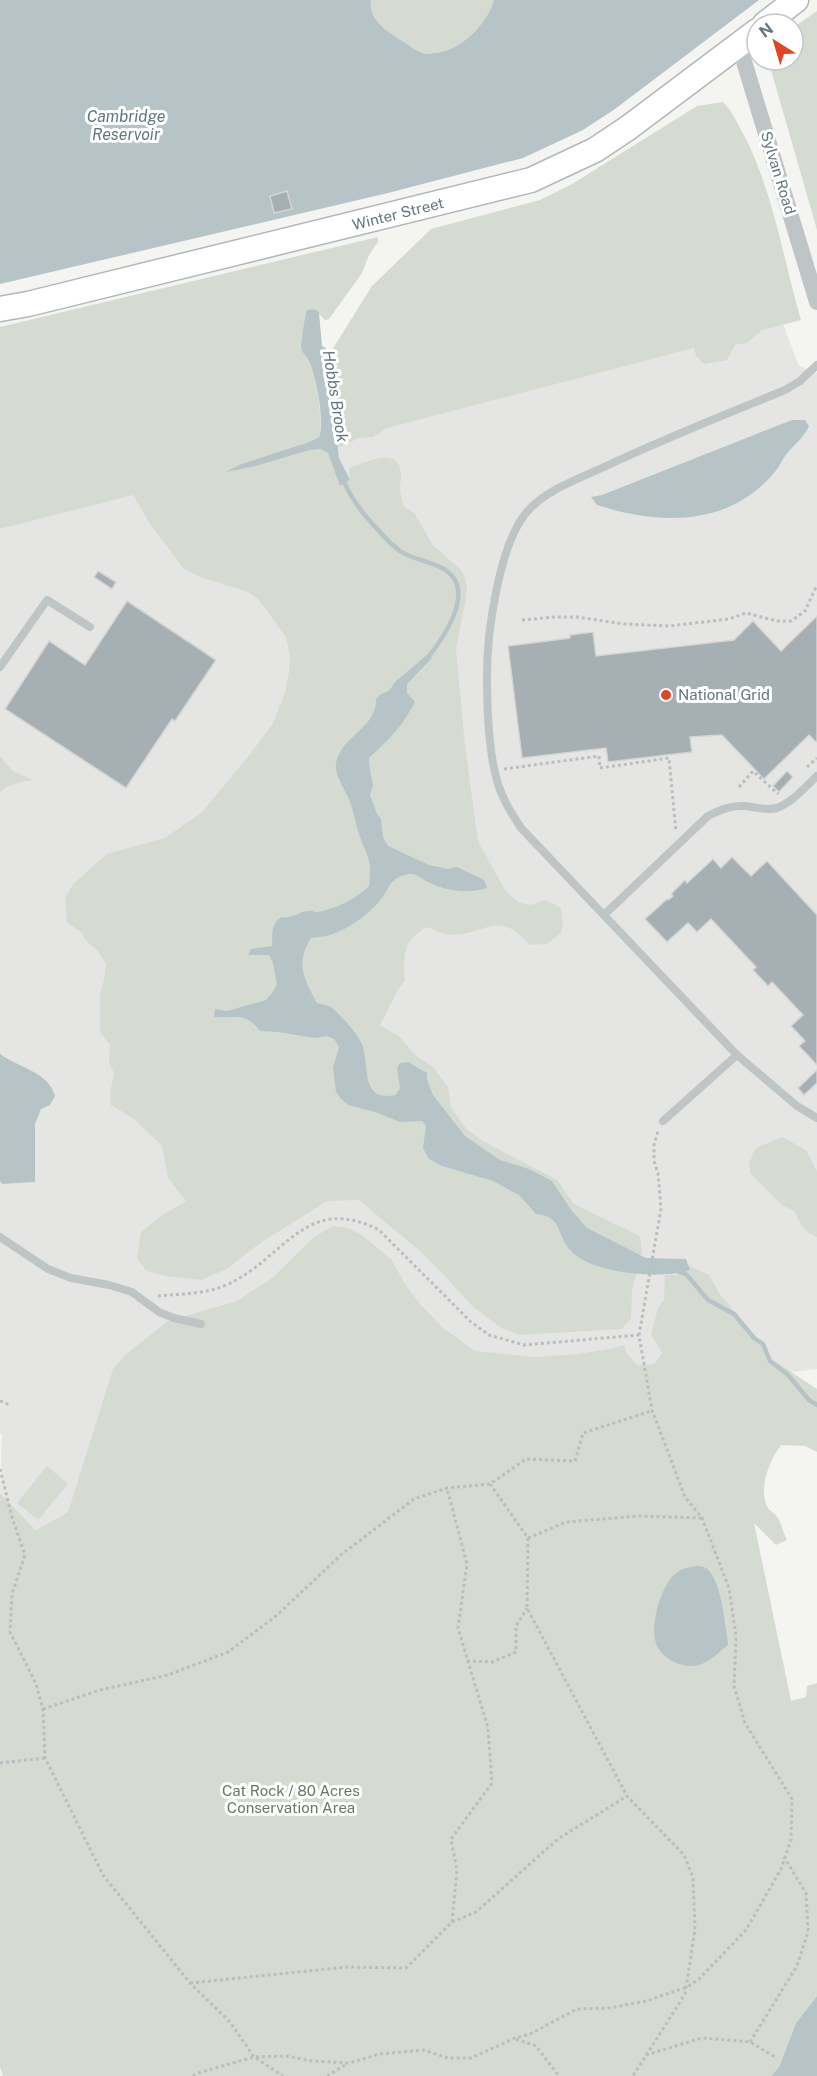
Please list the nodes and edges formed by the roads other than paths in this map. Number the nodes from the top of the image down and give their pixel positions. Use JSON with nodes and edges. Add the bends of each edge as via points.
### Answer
{"nodes":[{"id":1,"x":796,"y":0,"type":"edge"},
{"id":2,"x":780,"y":12,"type":"edge"},
{"id":3,"x":745,"y":40,"type":"edge"},
{"id":4,"x":757,"y":72,"type":"edge"},
{"id":5,"x":817,"y":302,"type":"edge"},
{"id":6,"x":0,"y":309,"type":"edge"},
{"id":7,"x":817,"y":365,"type":"edge"},
{"id":8,"x":90,"y":627,"type":"dead end"},
{"id":9,"x":0,"y":667,"type":"edge"},
{"id":10,"x":817,"y":776,"type":"edge"},
{"id":11,"x":605,"y":914,"type":"junction"},
{"id":12,"x":737,"y":1055,"type":"junction"},
{"id":13,"x":817,"y":1118,"type":"edge"},
{"id":14,"x":663,"y":1121,"type":"road end"},
{"id":15,"x":0,"y":1237,"type":"edge"},
{"id":16,"x":201,"y":1324,"type":"dead end"}],
"edges":[{"from":1,"to":2,"type":"street"},
{"from":3,"to":6,"type":"street","name":"Winter Street","via":[[595,150],[531,180]]},
{"from":4,"to":5,"type":"street","name":"Sylvan Road"},
{"from":7,"to":11,"type":"lane","via":[[785,390],[594,471],[542,499],[517,526],[508,547],[489,649],[487,699],[497,783],[521,828]]},
{"from":8,"to":9,"type":"lane","via":[[47,600]]},
{"from":10,"to":11,"type":"lane","via":[[792,800],[778,807],[725,808],[708,816]]},
{"from":11,"to":12,"type":"lane"},
{"from":12,"to":13,"type":"lane"},
{"from":12,"to":14,"type":"lane"},
{"from":15,"to":16,"type":"lane","via":[[48,1269],[132,1292],[159,1312]]}]}
